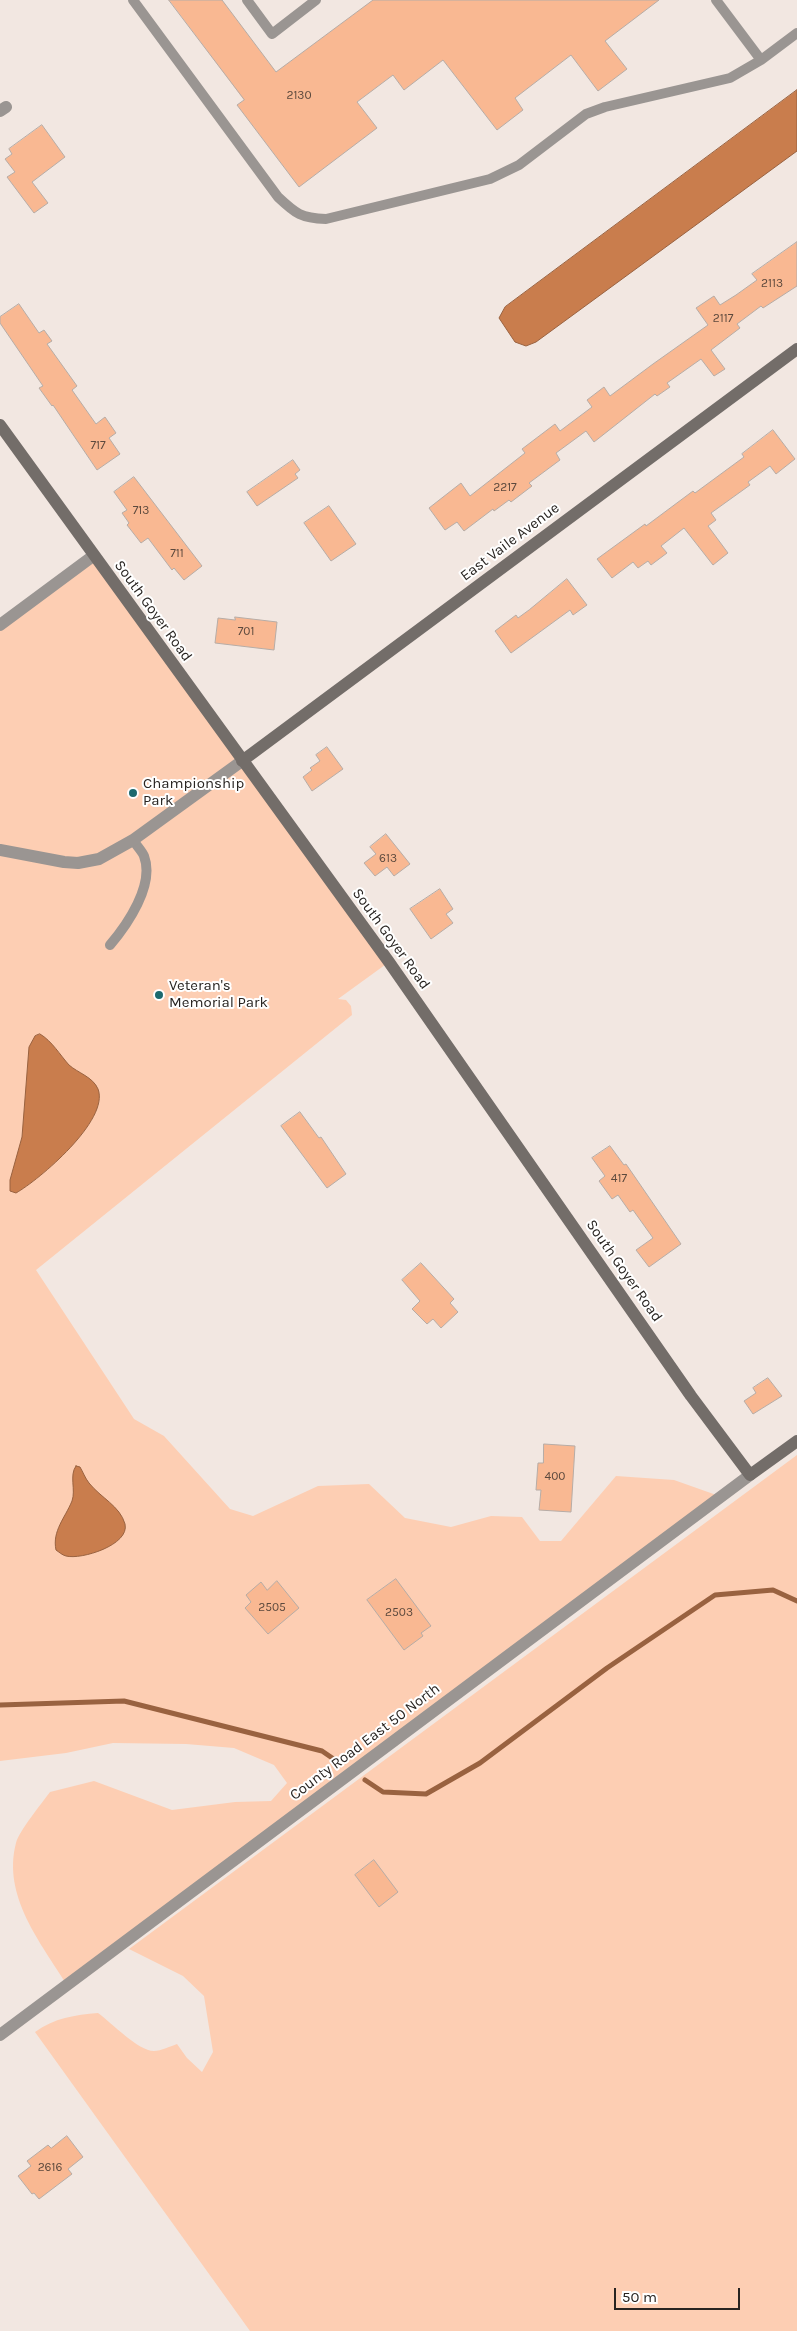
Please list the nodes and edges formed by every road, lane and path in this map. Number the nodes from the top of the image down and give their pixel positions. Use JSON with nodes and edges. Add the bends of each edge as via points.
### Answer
{"nodes":[{"id":1,"x":132,"y":0,"type":"edge"},
{"id":2,"x":247,"y":0,"type":"edge"},
{"id":3,"x":316,"y":0,"type":"edge"},
{"id":4,"x":716,"y":0,"type":"edge"},
{"id":5,"x":797,"y":33,"type":"edge"},
{"id":6,"x":762,"y":60,"type":"junction"},
{"id":7,"x":797,"y":349,"type":"edge"},
{"id":8,"x":0,"y":425,"type":"edge"},
{"id":9,"x":93,"y":556,"type":"junction"},
{"id":10,"x":0,"y":625,"type":"edge"},
{"id":11,"x":242,"y":761,"type":"junction"},
{"id":12,"x":133,"y":840,"type":"junction"},
{"id":13,"x":0,"y":850,"type":"edge"},
{"id":14,"x":110,"y":945,"type":"dead end"},
{"id":15,"x":797,"y":1441,"type":"edge"},
{"id":16,"x":750,"y":1475,"type":"junction"},
{"id":17,"x":0,"y":2035,"type":"edge"}],
"edges":[{"from":1,"to":6,"type":"lane","via":[[278,197],[294,212],[307,218],[326,219],[490,179],[519,165],[586,114],[730,78]]},
{"from":2,"to":3,"type":"lane","via":[[272,34]]},
{"from":4,"to":6,"type":"lane"},
{"from":5,"to":6,"type":"lane"},
{"from":7,"to":11,"type":"street","name":"East Vaile Avenue"},
{"from":8,"to":9,"type":"street","name":"South Goyer Road"},
{"from":9,"to":10,"type":"street"},
{"from":9,"to":11,"type":"street","name":"South Goyer Road"},
{"from":11,"to":12,"type":"street"},
{"from":11,"to":16,"type":"street","name":"South Goyer Road","via":[[389,962],[691,1396]]},
{"from":12,"to":13,"type":"street","via":[[99,859],[78,863]]},
{"from":12,"to":14,"type":"lane","via":[[144,857],[146,879],[129,921]]},
{"from":15,"to":16,"type":"street"},
{"from":16,"to":17,"type":"street","name":"County Road East 50 North"}]}
